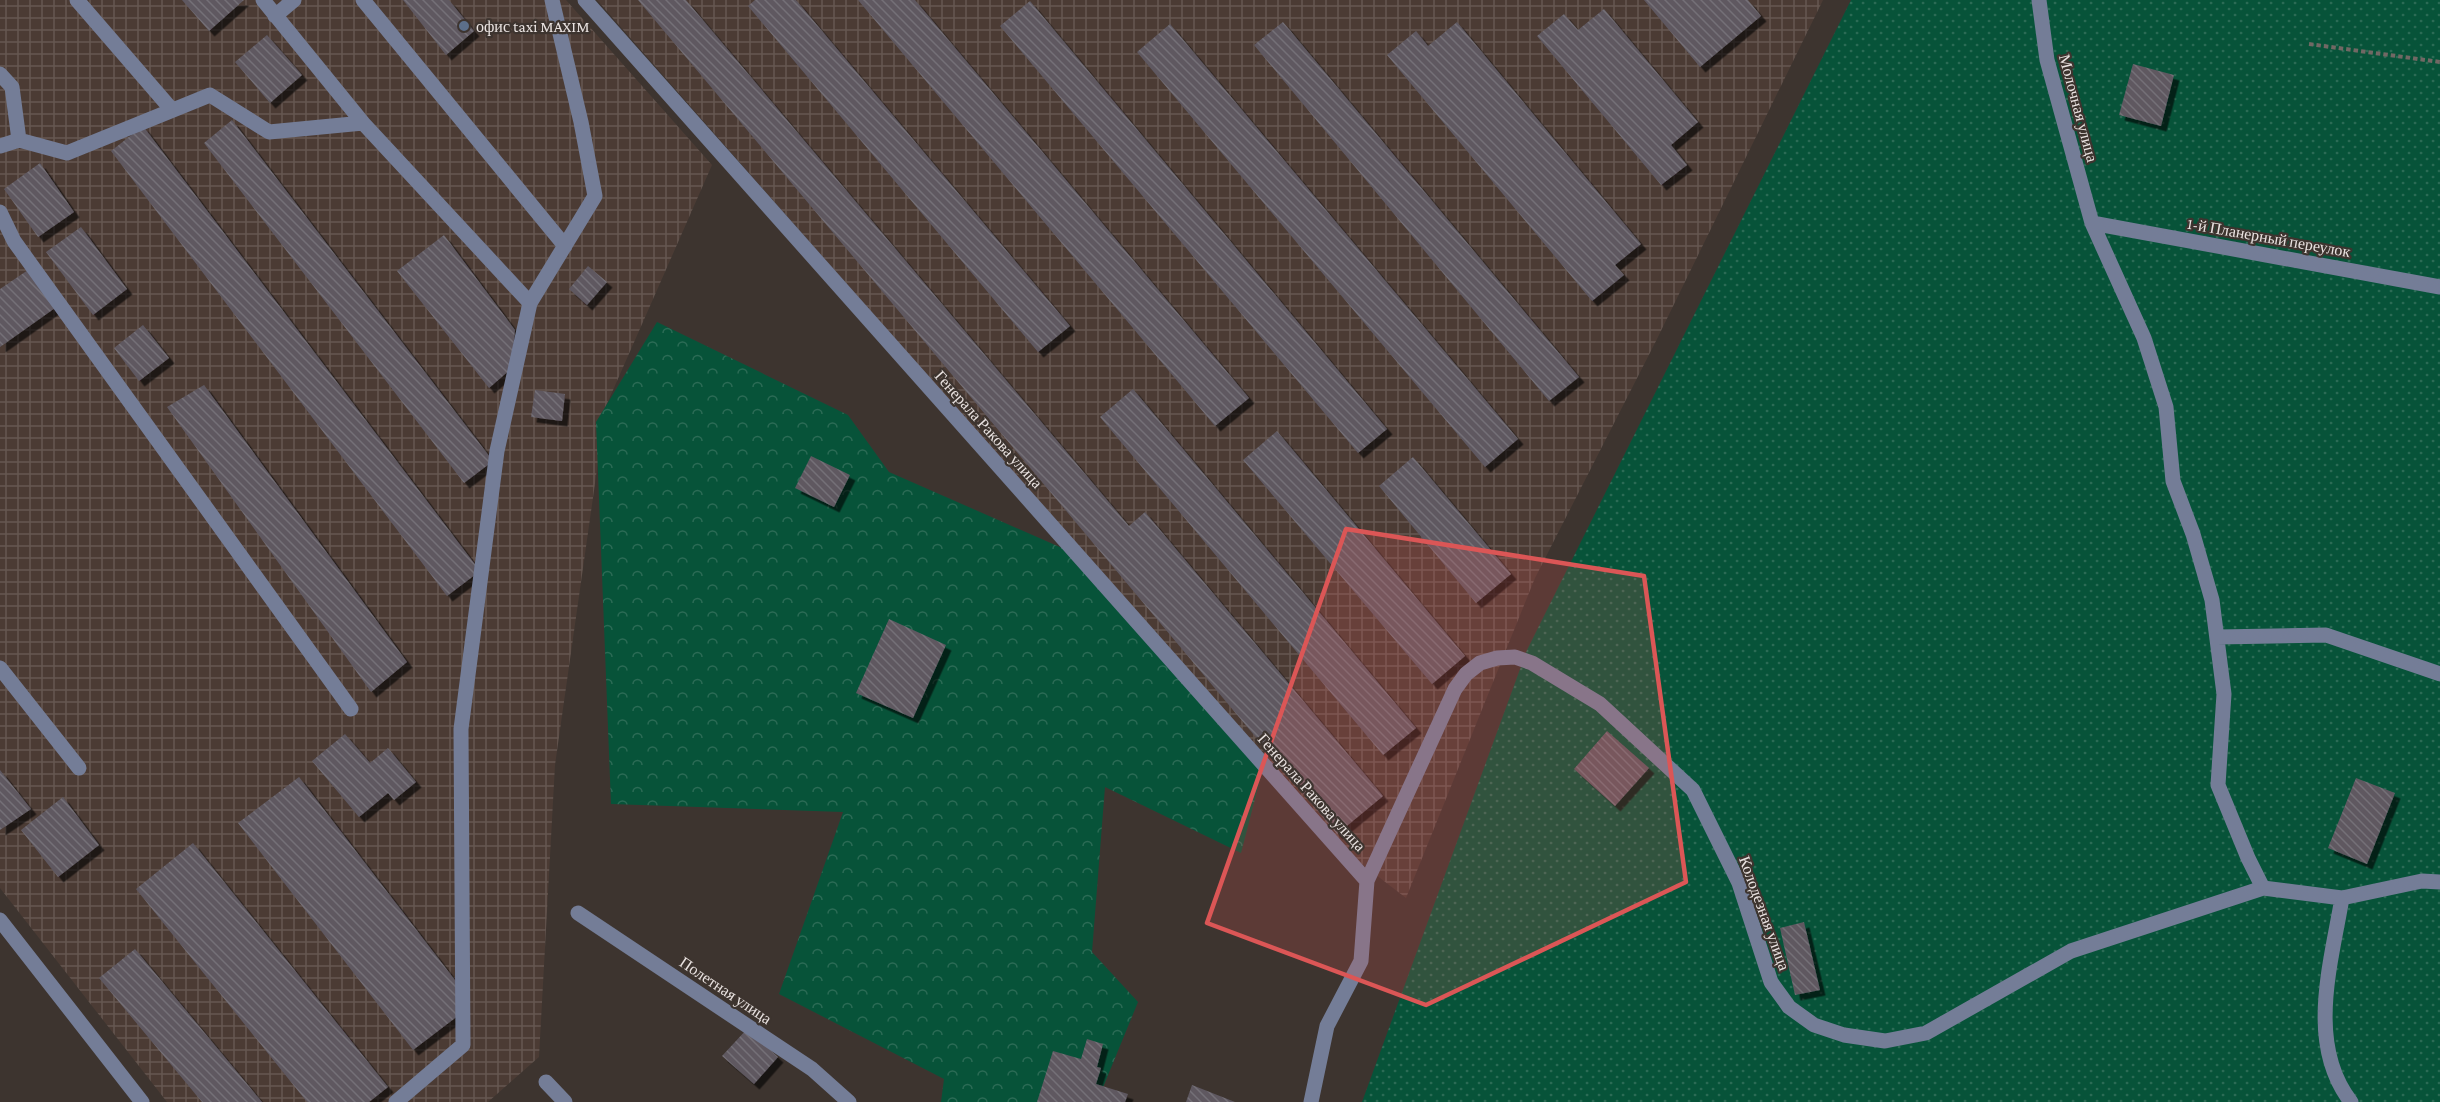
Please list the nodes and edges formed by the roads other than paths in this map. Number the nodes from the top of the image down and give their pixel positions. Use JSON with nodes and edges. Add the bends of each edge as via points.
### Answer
{"nodes":[{"id":1,"x":77,"y":0,"type":"edge"},
{"id":2,"x":263,"y":0,"type":"edge"},
{"id":3,"x":294,"y":0,"type":"edge"},
{"id":4,"x":363,"y":0,"type":"edge"},
{"id":5,"x":552,"y":0,"type":"edge"},
{"id":6,"x":585,"y":0,"type":"edge"},
{"id":7,"x":2039,"y":0,"type":"edge"},
{"id":8,"x":275,"y":16,"type":"junction"},
{"id":9,"x":0,"y":74,"type":"edge"},
{"id":10,"x":172,"y":110,"type":"junction"},
{"id":11,"x":363,"y":123,"type":"junction"},
{"id":12,"x":19,"y":140,"type":"junction"},
{"id":13,"x":0,"y":146,"type":"edge"},
{"id":14,"x":0,"y":212,"type":"edge"},
{"id":15,"x":2092,"y":223,"type":"junction"},
{"id":16,"x":565,"y":246,"type":"junction"},
{"id":17,"x":2440,"y":286,"type":"edge"},
{"id":18,"x":530,"y":303,"type":"junction"},
{"id":19,"x":2217,"y":637,"type":"junction"},
{"id":20,"x":0,"y":668,"type":"edge"},
{"id":21,"x":2440,"y":674,"type":"edge"},
{"id":22,"x":351,"y":709,"type":"dead end"},
{"id":23,"x":79,"y":768,"type":"dead end"},
{"id":24,"x":1367,"y":881,"type":"junction"},
{"id":25,"x":2440,"y":882,"type":"edge"},
{"id":26,"x":2263,"y":888,"type":"junction"},
{"id":27,"x":2342,"y":898,"type":"junction"},
{"id":28,"x":578,"y":913,"type":"dead end"},
{"id":29,"x":0,"y":920,"type":"edge"},
{"id":30,"x":546,"y":1082,"type":"dead end"},
{"id":31,"x":142,"y":1102,"type":"edge"},
{"id":32,"x":396,"y":1102,"type":"edge"},
{"id":33,"x":565,"y":1102,"type":"edge"},
{"id":34,"x":849,"y":1102,"type":"edge"},
{"id":35,"x":1311,"y":1102,"type":"edge"},
{"id":36,"x":2350,"y":1102,"type":"edge"}],
"edges":[{"from":1,"to":10,"type":"street"},
{"from":2,"to":8,"type":"street"},
{"from":3,"to":8,"type":"street"},
{"from":4,"to":16,"type":"street"},
{"from":5,"to":16,"type":"street","via":[[596,196]]},
{"from":6,"to":24,"type":"street","name":"Генерала Ракова улица"},
{"from":7,"to":15,"type":"street","name":"Молочная улица","via":[[2047,60]]},
{"from":8,"to":11,"type":"street"},
{"from":9,"to":12,"type":"street","via":[[12,87]]},
{"from":10,"to":11,"type":"street","via":[[210,95],[269,132]]},
{"from":10,"to":12,"type":"street","via":[[67,153]]},
{"from":11,"to":18,"type":"street"},
{"from":12,"to":13,"type":"street"},
{"from":14,"to":22,"type":"street","via":[[14,241]]},
{"from":15,"to":17,"type":"street","name":"1-й Планерный переулок"},
{"from":15,"to":19,"type":"street","name":"Молочная улица","via":[[2144,338],[2166,407],[2173,481],[2212,600]]},
{"from":16,"to":18,"type":"street"},
{"from":18,"to":32,"type":"street","via":[[497,451],[461,729],[463,1045]]},
{"from":19,"to":21,"type":"street","via":[[2326,635]]},
{"from":19,"to":26,"type":"street","name":"Молочная улица","via":[[2224,694],[2218,784]]},
{"from":20,"to":23,"type":"street"},
{"from":24,"to":26,"type":"street","name":"Колодезная улица","via":[[1455,688],[1480,663],[1515,657],[1600,704],[1693,790],[1739,883],[1771,982],[1789,1007],[1814,1025],[1844,1035],[1885,1041],[1926,1033],[2071,951]]},
{"from":24,"to":35,"type":"street","via":[[1361,961],[1327,1026]]},
{"from":25,"to":27,"type":"street","name":"Колодезная улица","via":[[2422,881]]},
{"from":26,"to":27,"type":"street","name":"Колодезная улица"},
{"from":27,"to":36,"type":"street","via":[[2325,999],[2326,1046]]},
{"from":28,"to":34,"type":"street","name":"Полетная улица","via":[[812,1069]]},
{"from":29,"to":31,"type":"street"},
{"from":30,"to":33,"type":"street"}]}
